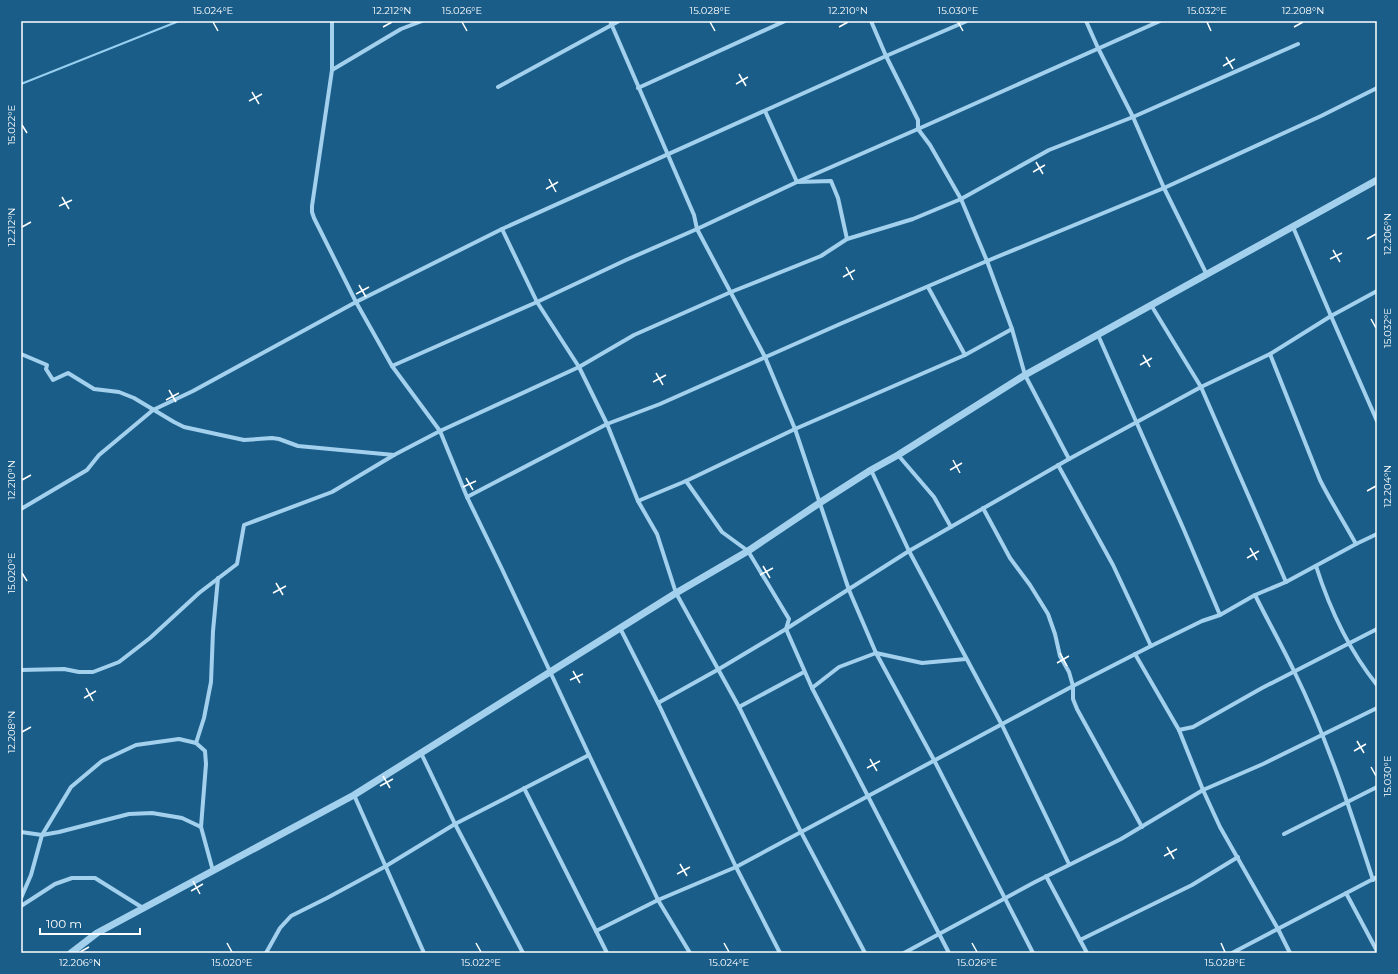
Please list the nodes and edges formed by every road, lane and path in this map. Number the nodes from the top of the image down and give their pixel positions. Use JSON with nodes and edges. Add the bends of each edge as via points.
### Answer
{"nodes":[{"id":1,"x":332,"y":21,"type":"edge"},
{"id":2,"x":422,"y":21,"type":"edge"},
{"id":3,"x":619,"y":21,"type":"edge"},
{"id":4,"x":785,"y":21,"type":"edge"},
{"id":5,"x":871,"y":21,"type":"edge"},
{"id":6,"x":967,"y":21,"type":"edge"},
{"id":7,"x":1086,"y":21,"type":"edge"},
{"id":8,"x":1160,"y":21,"type":"edge"},
{"id":9,"x":611,"y":23,"type":"edge"},
{"id":10,"x":1298,"y":44,"type":"dead end"},
{"id":11,"x":1098,"y":48,"type":"junction"},
{"id":12,"x":886,"y":56,"type":"junction"},
{"id":13,"x":332,"y":70,"type":"junction"},
{"id":14,"x":498,"y":87,"type":"dead end"},
{"id":15,"x":638,"y":88,"type":"junction"},
{"id":16,"x":1377,"y":88,"type":"edge"},
{"id":17,"x":765,"y":111,"type":"junction"},
{"id":18,"x":1134,"y":117,"type":"junction"},
{"id":19,"x":918,"y":129,"type":"junction"},
{"id":20,"x":668,"y":155,"type":"junction"},
{"id":21,"x":1377,"y":180,"type":"edge"},
{"id":22,"x":797,"y":182,"type":"junction"},
{"id":23,"x":1164,"y":188,"type":"junction"},
{"id":24,"x":961,"y":199,"type":"junction"},
{"id":25,"x":1293,"y":227,"type":"junction"},
{"id":26,"x":502,"y":229,"type":"junction"},
{"id":27,"x":697,"y":229,"type":"junction"},
{"id":28,"x":847,"y":239,"type":"junction"},
{"id":29,"x":987,"y":261,"type":"junction"},
{"id":30,"x":1207,"y":275,"type":"junction"},
{"id":31,"x":928,"y":287,"type":"junction"},
{"id":32,"x":1377,"y":291,"type":"edge"},
{"id":33,"x":731,"y":292,"type":"junction"},
{"id":34,"x":356,"y":302,"type":"junction"},
{"id":35,"x":536,"y":302,"type":"junction"},
{"id":36,"x":1151,"y":305,"type":"junction"},
{"id":37,"x":1330,"y":316,"type":"junction"},
{"id":38,"x":1012,"y":329,"type":"junction"},
{"id":39,"x":1098,"y":335,"type":"junction"},
{"id":40,"x":21,"y":354,"type":"edge"},
{"id":41,"x":1270,"y":354,"type":"junction"},
{"id":42,"x":964,"y":355,"type":"junction"},
{"id":43,"x":764,"y":356,"type":"junction"},
{"id":44,"x":392,"y":366,"type":"junction"},
{"id":45,"x":579,"y":367,"type":"junction"},
{"id":46,"x":1025,"y":375,"type":"junction"},
{"id":47,"x":1201,"y":387,"type":"junction"},
{"id":48,"x":154,"y":410,"type":"junction"},
{"id":49,"x":1377,"y":421,"type":"edge"},
{"id":50,"x":1136,"y":422,"type":"junction"},
{"id":51,"x":607,"y":424,"type":"junction"},
{"id":52,"x":795,"y":429,"type":"junction"},
{"id":53,"x":440,"y":431,"type":"junction"},
{"id":54,"x":394,"y":455,"type":"junction"},
{"id":55,"x":898,"y":455,"type":"junction"},
{"id":56,"x":1069,"y":459,"type":"junction"},
{"id":57,"x":1058,"y":465,"type":"junction"},
{"id":58,"x":871,"y":470,"type":"junction"},
{"id":59,"x":686,"y":481,"type":"junction"},
{"id":60,"x":467,"y":497,"type":"junction"},
{"id":61,"x":638,"y":501,"type":"junction"},
{"id":62,"x":820,"y":502,"type":"junction"},
{"id":63,"x":983,"y":508,"type":"junction"},
{"id":64,"x":21,"y":509,"type":"edge"},
{"id":65,"x":951,"y":527,"type":"junction"},
{"id":66,"x":1377,"y":534,"type":"edge"},
{"id":67,"x":1356,"y":544,"type":"junction"},
{"id":68,"x":748,"y":551,"type":"junction"},
{"id":69,"x":909,"y":551,"type":"junction"},
{"id":70,"x":1316,"y":566,"type":"junction"},
{"id":71,"x":218,"y":578,"type":"junction"},
{"id":72,"x":1286,"y":582,"type":"junction"},
{"id":73,"x":849,"y":590,"type":"junction"},
{"id":74,"x":676,"y":592,"type":"junction"},
{"id":75,"x":1255,"y":595,"type":"junction"},
{"id":76,"x":1220,"y":615,"type":"junction"},
{"id":77,"x":620,"y":628,"type":"junction"},
{"id":78,"x":786,"y":629,"type":"junction"},
{"id":79,"x":1377,"y":629,"type":"edge"},
{"id":80,"x":1348,"y":644,"type":"junction"},
{"id":81,"x":1152,"y":646,"type":"junction"},
{"id":82,"x":876,"y":653,"type":"junction"},
{"id":83,"x":1135,"y":654,"type":"junction"},
{"id":84,"x":966,"y":659,"type":"junction"},
{"id":85,"x":719,"y":669,"type":"junction"},
{"id":86,"x":21,"y":670,"type":"edge"},
{"id":87,"x":550,"y":672,"type":"junction"},
{"id":88,"x":804,"y":672,"type":"junction"},
{"id":89,"x":1295,"y":672,"type":"junction"},
{"id":90,"x":1377,"y":685,"type":"edge"},
{"id":91,"x":1073,"y":686,"type":"junction"},
{"id":92,"x":812,"y":688,"type":"junction"},
{"id":93,"x":658,"y":703,"type":"junction"},
{"id":94,"x":740,"y":707,"type":"junction"},
{"id":95,"x":1377,"y":708,"type":"edge"},
{"id":96,"x":1002,"y":725,"type":"junction"},
{"id":97,"x":1179,"y":730,"type":"junction"},
{"id":98,"x":1322,"y":735,"type":"junction"},
{"id":99,"x":196,"y":743,"type":"junction"},
{"id":100,"x":421,"y":753,"type":"junction"},
{"id":101,"x":589,"y":755,"type":"junction"},
{"id":102,"x":934,"y":760,"type":"junction"},
{"id":103,"x":1377,"y":787,"type":"edge"},
{"id":104,"x":524,"y":788,"type":"junction"},
{"id":105,"x":1203,"y":790,"type":"junction"},
{"id":106,"x":354,"y":795,"type":"junction"},
{"id":107,"x":868,"y":797,"type":"junction"},
{"id":108,"x":1348,"y":802,"type":"junction"},
{"id":109,"x":455,"y":824,"type":"junction"},
{"id":110,"x":201,"y":827,"type":"junction"},
{"id":111,"x":1142,"y":827,"type":"junction"},
{"id":112,"x":21,"y":832,"type":"edge"},
{"id":113,"x":801,"y":832,"type":"junction"},
{"id":114,"x":1284,"y":834,"type":"dead end"},
{"id":115,"x":42,"y":835,"type":"junction"},
{"id":116,"x":1238,"y":857,"type":"junction"},
{"id":117,"x":1069,"y":864,"type":"junction"},
{"id":118,"x":386,"y":866,"type":"junction"},
{"id":119,"x":736,"y":867,"type":"junction"},
{"id":120,"x":213,"y":871,"type":"junction"},
{"id":121,"x":1046,"y":876,"type":"junction"},
{"id":122,"x":1375,"y":878,"type":"edge"},
{"id":123,"x":1346,"y":893,"type":"junction"},
{"id":124,"x":21,"y":898,"type":"edge"},
{"id":125,"x":1006,"y":898,"type":"junction"},
{"id":126,"x":658,"y":900,"type":"junction"},
{"id":127,"x":21,"y":906,"type":"edge"},
{"id":128,"x":143,"y":908,"type":"junction"},
{"id":129,"x":1278,"y":929,"type":"junction"},
{"id":130,"x":596,"y":931,"type":"junction"},
{"id":131,"x":940,"y":934,"type":"junction"},
{"id":132,"x":1080,"y":940,"type":"junction"},
{"id":133,"x":1377,"y":951,"type":"edge"},
{"id":134,"x":71,"y":953,"type":"edge"},
{"id":135,"x":266,"y":953,"type":"edge"},
{"id":136,"x":424,"y":953,"type":"edge"},
{"id":137,"x":523,"y":953,"type":"edge"},
{"id":138,"x":607,"y":953,"type":"edge"},
{"id":139,"x":690,"y":953,"type":"edge"},
{"id":140,"x":780,"y":953,"type":"edge"},
{"id":141,"x":865,"y":953,"type":"edge"},
{"id":142,"x":904,"y":953,"type":"edge"},
{"id":143,"x":949,"y":953,"type":"edge"},
{"id":144,"x":1033,"y":953,"type":"edge"},
{"id":145,"x":1087,"y":953,"type":"edge"},
{"id":146,"x":1232,"y":953,"type":"edge"},
{"id":147,"x":1290,"y":953,"type":"edge"}],
"edges":[{"from":1,"to":13,"type":"street"},
{"from":2,"to":13,"type":"street","via":[[401,30]]},
{"from":3,"to":9,"type":"street"},
{"from":4,"to":15,"type":"street"},
{"from":5,"to":12,"type":"street"},
{"from":6,"to":12,"type":"street"},
{"from":7,"to":11,"type":"street"},
{"from":8,"to":11,"type":"street"},
{"from":9,"to":14,"type":"street"},
{"from":9,"to":15,"type":"street"},
{"from":10,"to":18,"type":"street"},
{"from":11,"to":18,"type":"street"},
{"from":11,"to":19,"type":"street"},
{"from":12,"to":17,"type":"street"},
{"from":12,"to":19,"type":"street","via":[[918,120]]},
{"from":13,"to":34,"type":"street","via":[[312,212]]},
{"from":15,"to":20,"type":"street"},
{"from":16,"to":23,"type":"street"},
{"from":17,"to":20,"type":"street"},
{"from":17,"to":22,"type":"street"},
{"from":18,"to":23,"type":"street"},
{"from":18,"to":24,"type":"street","via":[[1049,150]]},
{"from":19,"to":22,"type":"street"},
{"from":19,"to":24,"type":"street"},
{"from":20,"to":26,"type":"street"},
{"from":20,"to":27,"type":"street","via":[[694,215]]},
{"from":21,"to":25,"type":"street"},
{"from":22,"to":27,"type":"street"},
{"from":22,"to":28,"type":"street","via":[[831,181],[838,198]]},
{"from":23,"to":29,"type":"street"},
{"from":23,"to":30,"type":"street"},
{"from":24,"to":28,"type":"street","via":[[913,219]]},
{"from":24,"to":29,"type":"street"},
{"from":25,"to":30,"type":"street"},
{"from":25,"to":37,"type":"street"},
{"from":26,"to":34,"type":"street"},
{"from":26,"to":35,"type":"street"},
{"from":27,"to":33,"type":"street"},
{"from":27,"to":35,"type":"street"},
{"from":28,"to":33,"type":"street","via":[[821,256]]},
{"from":29,"to":31,"type":"street"},
{"from":29,"to":38,"type":"street"},
{"from":30,"to":36,"type":"street"},
{"from":31,"to":42,"type":"street"},
{"from":31,"to":43,"type":"street"},
{"from":32,"to":37,"type":"street"},
{"from":33,"to":43,"type":"street"},
{"from":33,"to":45,"type":"street","via":[[634,335]]},
{"from":34,"to":44,"type":"street"},
{"from":34,"to":48,"type":"street"},
{"from":35,"to":44,"type":"street"},
{"from":35,"to":45,"type":"street"},
{"from":36,"to":39,"type":"street"},
{"from":36,"to":47,"type":"street"},
{"from":37,"to":41,"type":"street"},
{"from":37,"to":49,"type":"street"},
{"from":38,"to":42,"type":"street"},
{"from":38,"to":46,"type":"street"},
{"from":39,"to":46,"type":"street"},
{"from":39,"to":50,"type":"street"},
{"from":40,"to":48,"type":"street","via":[[47,365],[46,369],[53,380],[68,373],[94,389],[118,392]]},
{"from":41,"to":47,"type":"street"},
{"from":41,"to":67,"type":"street","via":[[1320,480]]},
{"from":42,"to":52,"type":"street"},
{"from":43,"to":51,"type":"street","via":[[660,404]]},
{"from":43,"to":52,"type":"street"},
{"from":44,"to":53,"type":"street"},
{"from":45,"to":51,"type":"street"},
{"from":45,"to":53,"type":"street"},
{"from":46,"to":55,"type":"street"},
{"from":46,"to":56,"type":"street"},
{"from":47,"to":50,"type":"street"},
{"from":47,"to":72,"type":"street"},
{"from":48,"to":54,"type":"street","via":[[184,427],[238,439],[272,438],[298,446]]},
{"from":48,"to":64,"type":"street","via":[[99,455],[87,470]]},
{"from":50,"to":56,"type":"street"},
{"from":50,"to":76,"type":"street"},
{"from":51,"to":60,"type":"street"},
{"from":51,"to":61,"type":"street"},
{"from":52,"to":59,"type":"street"},
{"from":52,"to":62,"type":"street"},
{"from":53,"to":54,"type":"street"},
{"from":53,"to":60,"type":"street"},
{"from":54,"to":71,"type":"street","via":[[332,492],[244,525],[237,564]]},
{"from":55,"to":58,"type":"street"},
{"from":55,"to":65,"type":"street","via":[[934,497]]},
{"from":56,"to":57,"type":"street"},
{"from":57,"to":63,"type":"street"},
{"from":57,"to":81,"type":"street","via":[[1113,565]]},
{"from":58,"to":62,"type":"street"},
{"from":58,"to":69,"type":"street"},
{"from":59,"to":61,"type":"street"},
{"from":59,"to":68,"type":"street","via":[[722,532]]},
{"from":60,"to":87,"type":"street"},
{"from":61,"to":74,"type":"street","via":[[657,534]]},
{"from":62,"to":68,"type":"street"},
{"from":62,"to":73,"type":"street"},
{"from":63,"to":65,"type":"street"},
{"from":63,"to":91,"type":"street","via":[[1010,558],[1048,614],[1060,656]]},
{"from":65,"to":69,"type":"street"},
{"from":66,"to":67,"type":"street"},
{"from":67,"to":70,"type":"street"},
{"from":68,"to":74,"type":"street"},
{"from":68,"to":78,"type":"street","via":[[789,619]]},
{"from":69,"to":73,"type":"street"},
{"from":69,"to":84,"type":"street"},
{"from":70,"to":72,"type":"street"},
{"from":70,"to":80,"type":"street","via":[[1325,596]]},
{"from":71,"to":86,"type":"street","via":[[150,638],[118,662],[93,672],[64,669]]},
{"from":71,"to":99,"type":"street","via":[[210,682],[204,718]]},
{"from":72,"to":75,"type":"street"},
{"from":73,"to":78,"type":"street"},
{"from":73,"to":82,"type":"street"},
{"from":74,"to":77,"type":"street"},
{"from":74,"to":85,"type":"street"},
{"from":75,"to":76,"type":"street"},
{"from":75,"to":89,"type":"street"},
{"from":76,"to":81,"type":"street","via":[[1202,621]]},
{"from":77,"to":87,"type":"street"},
{"from":77,"to":93,"type":"street"},
{"from":78,"to":85,"type":"street"},
{"from":78,"to":88,"type":"street"},
{"from":79,"to":80,"type":"street"},
{"from":80,"to":89,"type":"street"},
{"from":80,"to":90,"type":"street"},
{"from":81,"to":83,"type":"street"},
{"from":82,"to":84,"type":"street","via":[[922,663]]},
{"from":82,"to":92,"type":"street","via":[[839,667]]},
{"from":82,"to":102,"type":"street"},
{"from":83,"to":91,"type":"street"},
{"from":83,"to":97,"type":"street"},
{"from":84,"to":96,"type":"street"},
{"from":85,"to":93,"type":"street"},
{"from":85,"to":94,"type":"street"},
{"from":87,"to":100,"type":"street"},
{"from":87,"to":101,"type":"street"},
{"from":88,"to":92,"type":"street"},
{"from":88,"to":94,"type":"street"},
{"from":89,"to":97,"type":"street","via":[[1192,727]]},
{"from":89,"to":98,"type":"street"},
{"from":91,"to":96,"type":"street"},
{"from":91,"to":111,"type":"street","via":[[1073,698],[1077,709]]},
{"from":92,"to":107,"type":"street"},
{"from":93,"to":119,"type":"street"},
{"from":94,"to":113,"type":"street"},
{"from":95,"to":98,"type":"street"},
{"from":96,"to":102,"type":"street"},
{"from":96,"to":117,"type":"street"},
{"from":97,"to":105,"type":"street"},
{"from":98,"to":105,"type":"street"},
{"from":98,"to":108,"type":"street"},
{"from":99,"to":110,"type":"street","via":[[205,751],[206,764]]},
{"from":99,"to":115,"type":"street","via":[[179,739],[136,745],[102,761],[71,787]]},
{"from":100,"to":106,"type":"street"},
{"from":100,"to":109,"type":"street"},
{"from":101,"to":104,"type":"street"},
{"from":101,"to":126,"type":"street"},
{"from":102,"to":107,"type":"street"},
{"from":102,"to":125,"type":"street"},
{"from":103,"to":108,"type":"street"},
{"from":104,"to":109,"type":"street"},
{"from":104,"to":130,"type":"street"},
{"from":105,"to":111,"type":"street"},
{"from":105,"to":116,"type":"street","via":[[1220,827]]},
{"from":106,"to":118,"type":"street"},
{"from":106,"to":120,"type":"street"},
{"from":107,"to":113,"type":"street"},
{"from":107,"to":131,"type":"street"},
{"from":108,"to":114,"type":"street"},
{"from":108,"to":122,"type":"street"},
{"from":109,"to":118,"type":"street"},
{"from":109,"to":137,"type":"street"},
{"from":110,"to":115,"type":"street","via":[[182,818],[152,813],[129,814]]},
{"from":110,"to":120,"type":"street"},
{"from":111,"to":117,"type":"street"},
{"from":112,"to":115,"type":"street"},
{"from":113,"to":119,"type":"street"},
{"from":113,"to":141,"type":"street"},
{"from":115,"to":124,"type":"street"},
{"from":116,"to":129,"type":"street"},
{"from":116,"to":132,"type":"street","via":[[1192,885]]},
{"from":117,"to":121,"type":"street"},
{"from":118,"to":135,"type":"street","via":[[291,916],[280,928]]},
{"from":118,"to":136,"type":"street"},
{"from":119,"to":126,"type":"street"},
{"from":119,"to":140,"type":"street"},
{"from":120,"to":128,"type":"street"},
{"from":121,"to":125,"type":"street"},
{"from":121,"to":132,"type":"street"},
{"from":122,"to":123,"type":"street"},
{"from":123,"to":129,"type":"street"},
{"from":123,"to":133,"type":"street"},
{"from":125,"to":131,"type":"street"},
{"from":125,"to":144,"type":"street"},
{"from":126,"to":130,"type":"street"},
{"from":126,"to":139,"type":"street"},
{"from":127,"to":128,"type":"street","via":[[55,884],[72,878],[95,878]]},
{"from":128,"to":134,"type":"street","via":[[97,933]]},
{"from":129,"to":146,"type":"street"},
{"from":129,"to":147,"type":"street"},
{"from":130,"to":138,"type":"street"},
{"from":131,"to":142,"type":"street"},
{"from":131,"to":143,"type":"street"},
{"from":132,"to":145,"type":"street"}]}
